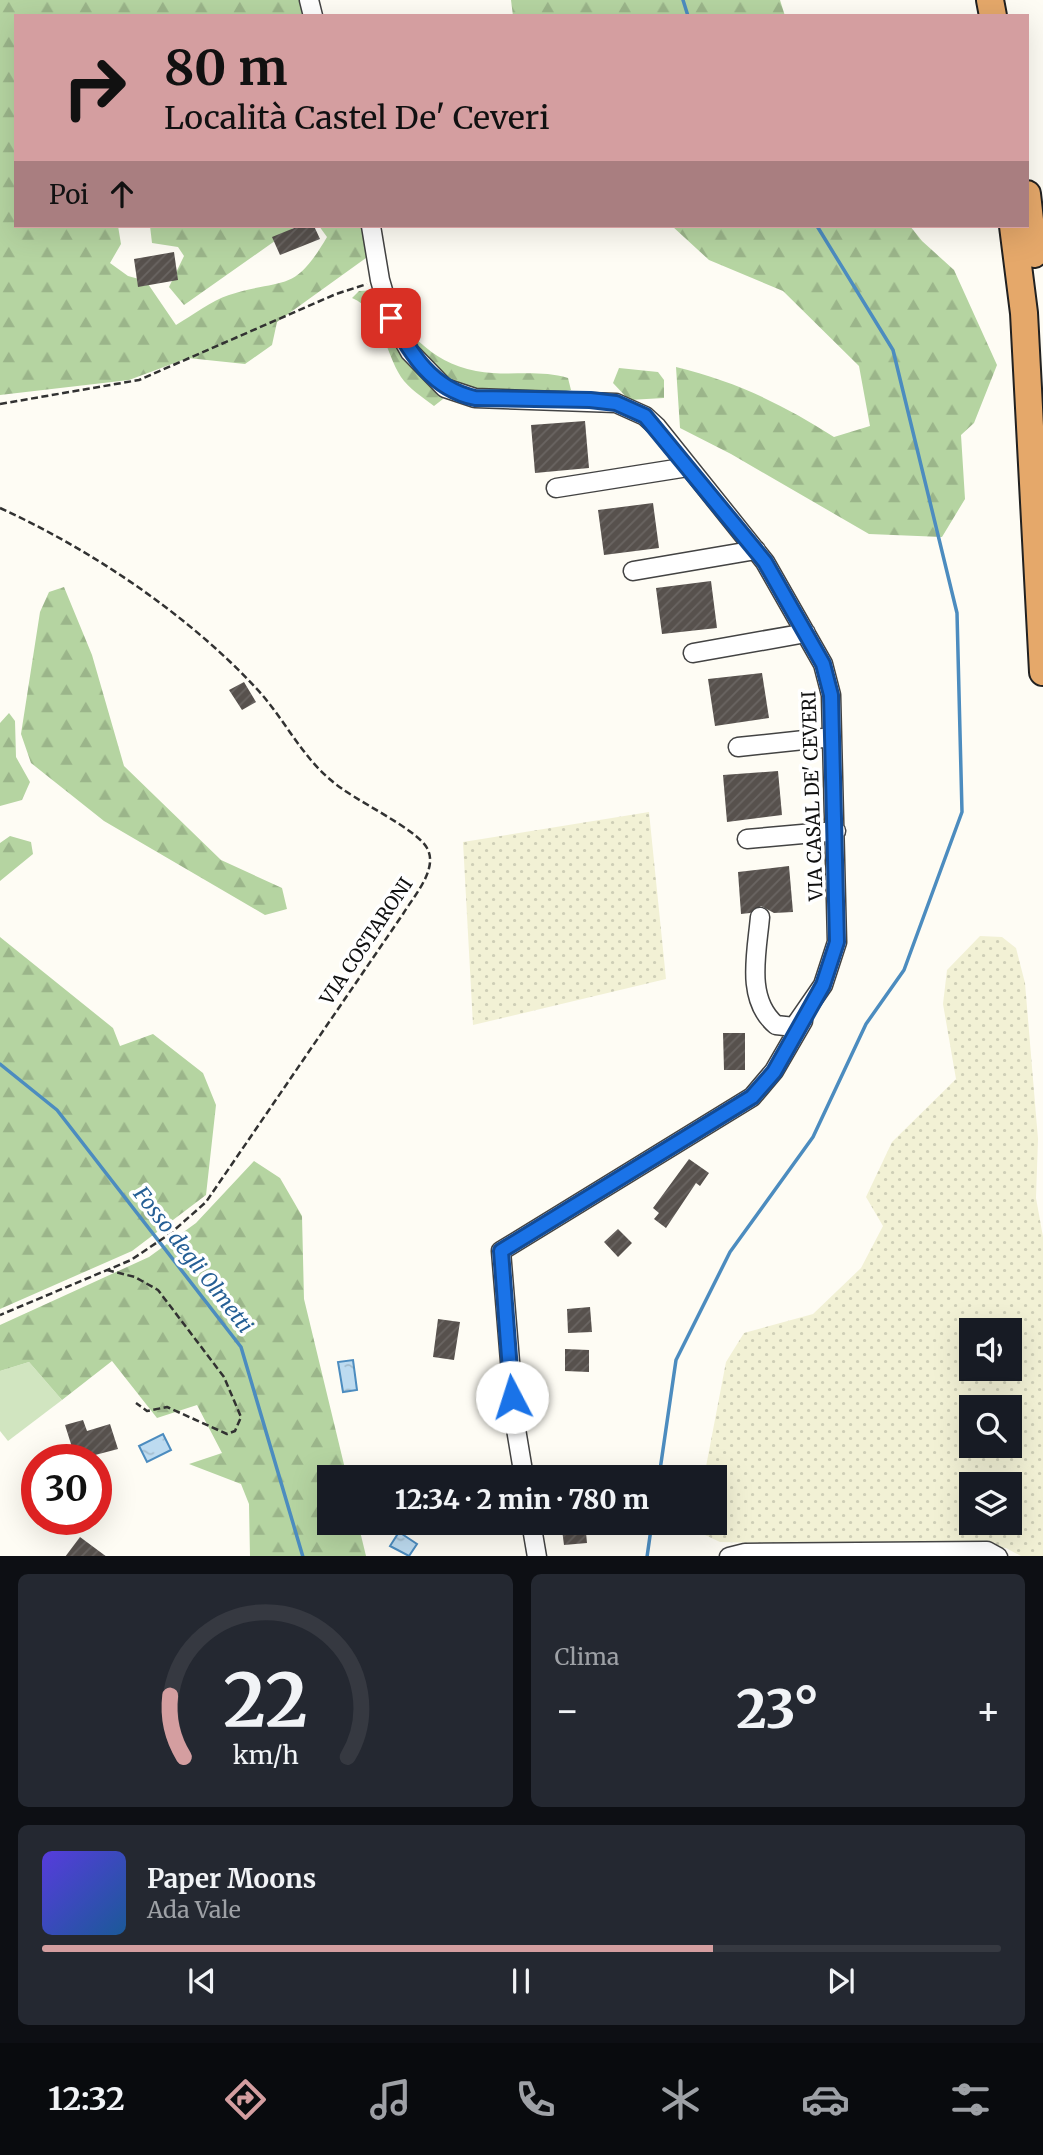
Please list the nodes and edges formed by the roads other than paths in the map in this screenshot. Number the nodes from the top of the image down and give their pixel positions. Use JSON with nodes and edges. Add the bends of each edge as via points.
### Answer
{"nodes":[{"id":1,"x":1029,"y":218,"type":"edge"},
{"id":2,"x":370,"y":228,"type":"edge"},
{"id":3,"x":1013,"y":228,"type":"edge"},
{"id":4,"x":1043,"y":382,"type":"edge"},
{"id":5,"x":688,"y":467,"type":"junction"},
{"id":6,"x":556,"y":488,"type":"dead end"},
{"id":7,"x":756,"y":550,"type":"junction"},
{"id":8,"x":633,"y":571,"type":"dead end"},
{"id":9,"x":807,"y":633,"type":"junction"},
{"id":10,"x":693,"y":653,"type":"dead end"},
{"id":11,"x":1043,"y":672,"type":"edge"},
{"id":12,"x":832,"y":737,"type":"junction"},
{"id":13,"x":738,"y":747,"type":"dead end"},
{"id":14,"x":836,"y":831,"type":"junction"},
{"id":15,"x":747,"y":839,"type":"dead end"},
{"id":16,"x":760,"y":916,"type":"dead end"},
{"id":17,"x":823,"y":985,"type":"junction"},
{"id":18,"x":522,"y":1465,"type":"edge"},
{"id":19,"x":533,"y":1535,"type":"edge"},
{"id":20,"x":537,"y":1556,"type":"edge"},
{"id":21,"x":729,"y":1556,"type":"edge"},
{"id":22,"x":998,"y":1556,"type":"edge"}],
"edges":[{"from":1,"to":4,"type":"highway"},
{"from":2,"to":5,"type":"street","name":"VIA CASAL DE' CEVERI","via":[[391,318],[410,352],[445,387],[475,398],[624,405],[651,421]]},
{"from":3,"to":11,"type":"highway","via":[[1024,313]]},
{"from":5,"to":6,"type":"street"},
{"from":5,"to":7,"type":"street","name":"VIA CASAL DE' CEVERI"},
{"from":7,"to":8,"type":"street"},
{"from":7,"to":9,"type":"street","name":"VIA CASAL DE' CEVERI"},
{"from":9,"to":10,"type":"street"},
{"from":9,"to":12,"type":"street","name":"VIA CASAL DE' CEVERI","via":[[829,680]]},
{"from":12,"to":13,"type":"street"},
{"from":12,"to":14,"type":"street","name":"VIA CASAL DE' CEVERI"},
{"from":14,"to":15,"type":"street"},
{"from":14,"to":17,"type":"street","name":"VIA CASAL DE' CEVERI","via":[[837,942]]},
{"from":16,"to":17,"type":"street","name":"VIA CASAL DE' CEVERI","via":[[756,969],[760,1004],[770,1019],[783,1027],[797,1024]]},
{"from":17,"to":18,"type":"street","via":[[774,1072],[752,1097],[501,1251]]},
{"from":19,"to":20,"type":"street"},
{"from":21,"to":22,"type":"street","via":[[987,1551]]}]}
